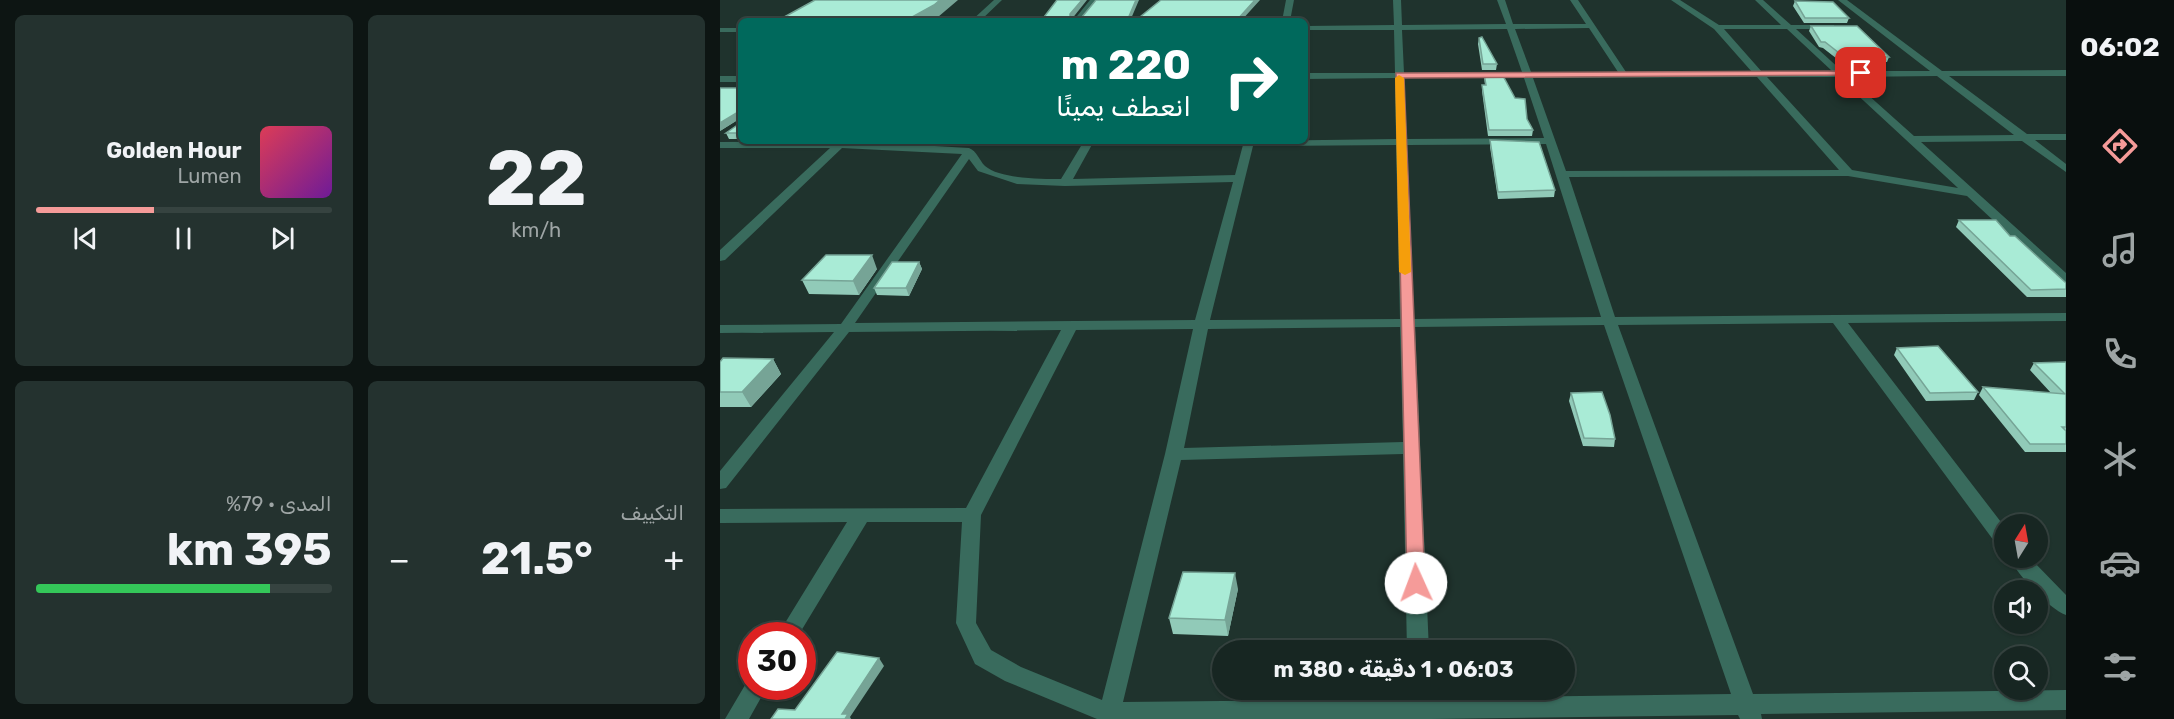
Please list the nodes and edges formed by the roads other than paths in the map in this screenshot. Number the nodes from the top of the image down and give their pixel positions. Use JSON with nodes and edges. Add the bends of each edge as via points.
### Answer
{"nodes":[{"id":1,"x":998,"y":0,"type":"edge"},
{"id":2,"x":1094,"y":0,"type":"edge"},
{"id":3,"x":1290,"y":0,"type":"edge"},
{"id":4,"x":1397,"y":0,"type":"edge"},
{"id":5,"x":1501,"y":0,"type":"edge"},
{"id":6,"x":1574,"y":0,"type":"edge"},
{"id":7,"x":1675,"y":0,"type":"edge"},
{"id":8,"x":1759,"y":0,"type":"edge"},
{"id":9,"x":1842,"y":0,"type":"edge"},
{"id":10,"x":978,"y":18,"type":"edge"},
{"id":11,"x":1079,"y":18,"type":"edge"},
{"id":12,"x":1287,"y":18,"type":"edge"},
{"id":13,"x":1593,"y":26,"type":"junction"},
{"id":14,"x":1510,"y":27,"type":"junction"},
{"id":15,"x":1717,"y":27,"type":"junction"},
{"id":16,"x":1789,"y":27,"type":"junction"},
{"id":17,"x":1844,"y":27,"type":"edge"},
{"id":18,"x":1866,"y":27,"type":"dead end"},
{"id":19,"x":1876,"y":27,"type":"junction"},
{"id":20,"x":1308,"y":28,"type":"edge"},
{"id":21,"x":1398,"y":28,"type":"junction"},
{"id":22,"x":720,"y":30,"type":"edge"},
{"id":23,"x":738,"y":30,"type":"edge"},
{"id":24,"x":1842,"y":73,"type":"junction"},
{"id":25,"x":1939,"y":73,"type":"junction"},
{"id":26,"x":2055,"y":73,"type":"junction"},
{"id":27,"x":2066,"y":73,"type":"edge"},
{"id":28,"x":1757,"y":74,"type":"junction"},
{"id":29,"x":1399,"y":75,"type":"junction"},
{"id":30,"x":1528,"y":75,"type":"junction"},
{"id":31,"x":1624,"y":75,"type":"junction"},
{"id":32,"x":1308,"y":76,"type":"edge"},
{"id":33,"x":720,"y":79,"type":"edge"},
{"id":34,"x":738,"y":79,"type":"edge"},
{"id":35,"x":2066,"y":81,"type":"edge"},
{"id":36,"x":2024,"y":138,"type":"junction"},
{"id":37,"x":2066,"y":138,"type":"edge"},
{"id":38,"x":1912,"y":139,"type":"junction"},
{"id":39,"x":1551,"y":141,"type":"junction"},
{"id":40,"x":1308,"y":142,"type":"edge"},
{"id":41,"x":1401,"y":142,"type":"junction"},
{"id":42,"x":781,"y":144,"type":"edge"},
{"id":43,"x":841,"y":144,"type":"edge"},
{"id":44,"x":858,"y":144,"type":"edge"},
{"id":45,"x":1087,"y":144,"type":"edge"},
{"id":46,"x":1248,"y":144,"type":"edge"},
{"id":47,"x":720,"y":145,"type":"edge"},
{"id":48,"x":969,"y":151,"type":"junction"},
{"id":49,"x":2066,"y":169,"type":"edge"},
{"id":50,"x":1848,"y":173,"type":"junction"},
{"id":51,"x":1562,"y":174,"type":"junction"},
{"id":52,"x":1239,"y":178,"type":"junction"},
{"id":53,"x":1065,"y":183,"type":"junction"},
{"id":54,"x":1970,"y":193,"type":"junction"},
{"id":55,"x":720,"y":257,"type":"edge"},
{"id":56,"x":2066,"y":280,"type":"edge"},
{"id":57,"x":2066,"y":317,"type":"edge"},
{"id":58,"x":1838,"y":320,"type":"junction"},
{"id":59,"x":1610,"y":322,"type":"junction"},
{"id":60,"x":1407,"y":324,"type":"junction"},
{"id":61,"x":1200,"y":326,"type":"junction"},
{"id":62,"x":1070,"y":327,"type":"junction"},
{"id":63,"x":844,"y":328,"type":"junction"},
{"id":64,"x":720,"y":329,"type":"edge"},
{"id":65,"x":1411,"y":448,"type":"junction"},
{"id":66,"x":1174,"y":454,"type":"junction"},
{"id":67,"x":720,"y":483,"type":"edge"},
{"id":68,"x":972,"y":515,"type":"junction"},
{"id":69,"x":720,"y":516,"type":"edge"},
{"id":70,"x":861,"y":516,"type":"junction"},
{"id":71,"x":1994,"y":527,"type":"edge"},
{"id":72,"x":2028,"y":568,"type":"edge"},
{"id":73,"x":2066,"y":607,"type":"edge"},
{"id":74,"x":796,"y":622,"type":"edge"},
{"id":75,"x":1418,"y":640,"type":"edge"},
{"id":76,"x":748,"y":700,"type":"edge"},
{"id":77,"x":2066,"y":700,"type":"edge"},
{"id":78,"x":1420,"y":706,"type":"edge"},
{"id":79,"x":1749,"y":712,"type":"edge"},
{"id":80,"x":1108,"y":716,"type":"edge"},
{"id":81,"x":736,"y":719,"type":"edge"}],
"edges":[{"from":1,"to":10,"type":"street"},
{"from":2,"to":11,"type":"street"},
{"from":3,"to":12,"type":"street"},
{"from":4,"to":21,"type":"street"},
{"from":5,"to":14,"type":"street"},
{"from":6,"to":13,"type":"street"},
{"from":7,"to":15,"type":"street"},
{"from":8,"to":16,"type":"street"},
{"from":9,"to":19,"type":"street"},
{"from":13,"to":14,"type":"street"},
{"from":13,"to":31,"type":"street"},
{"from":14,"to":21,"type":"street"},
{"from":14,"to":30,"type":"street"},
{"from":15,"to":16,"type":"street"},
{"from":15,"to":28,"type":"street"},
{"from":16,"to":17,"type":"street"},
{"from":16,"to":24,"type":"street"},
{"from":18,"to":19,"type":"street"},
{"from":19,"to":25,"type":"street"},
{"from":20,"to":21,"type":"street"},
{"from":21,"to":29,"type":"street"},
{"from":22,"to":23,"type":"street"},
{"from":24,"to":25,"type":"street"},
{"from":24,"to":28,"type":"street"},
{"from":24,"to":38,"type":"street"},
{"from":25,"to":26,"type":"street"},
{"from":25,"to":36,"type":"street"},
{"from":26,"to":27,"type":"street"},
{"from":26,"to":35,"type":"street"},
{"from":28,"to":31,"type":"street"},
{"from":28,"to":50,"type":"street"},
{"from":29,"to":30,"type":"street"},
{"from":29,"to":32,"type":"street"},
{"from":29,"to":41,"type":"street"},
{"from":30,"to":31,"type":"street"},
{"from":30,"to":39,"type":"street"},
{"from":33,"to":34,"type":"street"},
{"from":36,"to":37,"type":"street"},
{"from":36,"to":38,"type":"street"},
{"from":36,"to":49,"type":"street"},
{"from":38,"to":54,"type":"street"},
{"from":39,"to":41,"type":"street"},
{"from":39,"to":51,"type":"street"},
{"from":40,"to":41,"type":"street"},
{"from":41,"to":60,"type":"street"},
{"from":42,"to":47,"type":"street"},
{"from":43,"to":55,"type":"street"},
{"from":44,"to":48,"type":"street"},
{"from":45,"to":53,"type":"street"},
{"from":46,"to":52,"type":"street"},
{"from":48,"to":53,"type":"street","via":[[982,169],[998,175],[1017,181]]},
{"from":48,"to":63,"type":"street"},
{"from":50,"to":51,"type":"street"},
{"from":50,"to":54,"type":"street"},
{"from":51,"to":59,"type":"street"},
{"from":52,"to":53,"type":"street"},
{"from":52,"to":61,"type":"street"},
{"from":54,"to":56,"type":"street"},
{"from":57,"to":58,"type":"street"},
{"from":58,"to":59,"type":"street"},
{"from":58,"to":71,"type":"street"},
{"from":59,"to":60,"type":"street"},
{"from":59,"to":79,"type":"street"},
{"from":60,"to":61,"type":"street"},
{"from":60,"to":65,"type":"street"},
{"from":61,"to":62,"type":"street"},
{"from":61,"to":66,"type":"street"},
{"from":62,"to":63,"type":"street"},
{"from":62,"to":68,"type":"street"},
{"from":63,"to":64,"type":"street"},
{"from":63,"to":67,"type":"street"},
{"from":65,"to":66,"type":"street"},
{"from":65,"to":75,"type":"street"},
{"from":66,"to":80,"type":"street"},
{"from":68,"to":70,"type":"street"},
{"from":68,"to":80,"type":"street","via":[[966,623],[983,657],[1012,675]]},
{"from":69,"to":70,"type":"street"},
{"from":70,"to":74,"type":"street"},
{"from":72,"to":73,"type":"street"},
{"from":76,"to":81,"type":"street"},
{"from":77,"to":79,"type":"street"},
{"from":78,"to":79,"type":"street"},
{"from":78,"to":80,"type":"street"}]}
